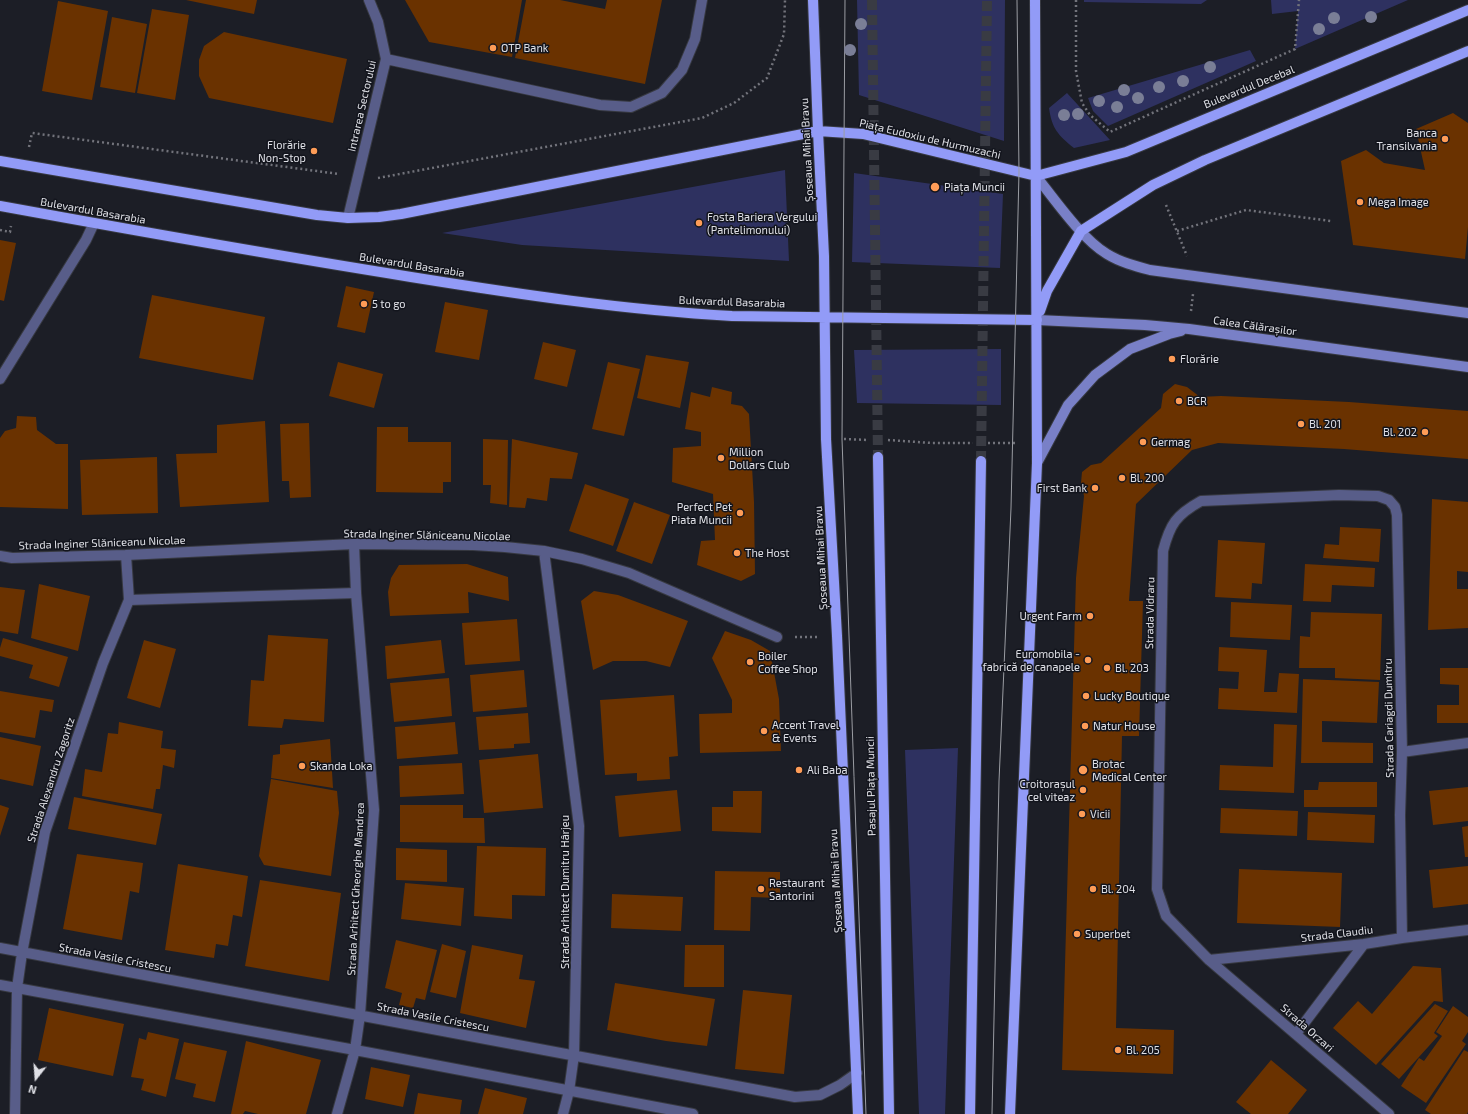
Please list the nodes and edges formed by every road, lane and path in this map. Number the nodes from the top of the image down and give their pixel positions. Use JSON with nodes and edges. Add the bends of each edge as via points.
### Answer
{"nodes":[{"id":1,"x":369,"y":0,"type":"edge"},
{"id":2,"x":702,"y":0,"type":"edge"},
{"id":3,"x":785,"y":0,"type":"edge"},
{"id":4,"x":813,"y":0,"type":"edge"},
{"id":5,"x":1035,"y":0,"type":"edge"},
{"id":6,"x":1076,"y":0,"type":"edge"},
{"id":7,"x":1299,"y":0,"type":"edge"},
{"id":8,"x":1468,"y":10,"type":"edge"},
{"id":9,"x":1468,"y":52,"type":"edge"},
{"id":10,"x":386,"y":59,"type":"junction"},
{"id":11,"x":818,"y":131,"type":"junction"},
{"id":12,"x":32,"y":133,"type":"dead end"},
{"id":13,"x":0,"y":161,"type":"edge"},
{"id":14,"x":1036,"y":176,"type":"junction"},
{"id":15,"x":358,"y":177,"type":"junction"},
{"id":16,"x":1166,"y":205,"type":"dead end"},
{"id":17,"x":0,"y":206,"type":"edge"},
{"id":18,"x":348,"y":218,"type":"junction"},
{"id":19,"x":1331,"y":221,"type":"dead end"},
{"id":20,"x":94,"y":224,"type":"junction"},
{"id":21,"x":0,"y":230,"type":"edge"},
{"id":22,"x":1081,"y":231,"type":"junction"},
{"id":23,"x":1177,"y":231,"type":"junction"},
{"id":24,"x":10,"y":232,"type":"dead end"},
{"id":25,"x":1194,"y":276,"type":"junction"},
{"id":26,"x":1192,"y":300,"type":"dead end"},
{"id":27,"x":1468,"y":313,"type":"edge"},
{"id":28,"x":824,"y":317,"type":"junction"},
{"id":29,"x":1037,"y":320,"type":"junction"},
{"id":30,"x":1189,"y":329,"type":"junction"},
{"id":31,"x":1468,"y":367,"type":"edge"},
{"id":32,"x":0,"y":380,"type":"edge"},
{"id":33,"x":826,"y":439,"type":"junction"},
{"id":34,"x":872,"y":440,"type":"dead end"},
{"id":35,"x":887,"y":440,"type":"dead end"},
{"id":36,"x":976,"y":443,"type":"dead end"},
{"id":37,"x":983,"y":443,"type":"dead end"},
{"id":38,"x":1037,"y":443,"type":"junction"},
{"id":39,"x":878,"y":457,"type":"tunnel mouth"},
{"id":40,"x":981,"y":461,"type":"tunnel mouth"},
{"id":41,"x":1037,"y":463,"type":"junction"},
{"id":42,"x":1389,"y":500,"type":"joint"},
{"id":43,"x":354,"y":544,"type":"junction"},
{"id":44,"x":544,"y":551,"type":"junction"},
{"id":45,"x":126,"y":555,"type":"junction"},
{"id":46,"x":0,"y":556,"type":"edge"},
{"id":47,"x":356,"y":593,"type":"junction"},
{"id":48,"x":129,"y":600,"type":"junction"},
{"id":49,"x":837,"y":636,"type":"junction"},
{"id":50,"x":776,"y":637,"type":"joint"},
{"id":51,"x":1468,"y":743,"type":"edge"},
{"id":52,"x":1402,"y":752,"type":"junction"},
{"id":53,"x":1468,"y":930,"type":"edge"},
{"id":54,"x":1402,"y":938,"type":"junction"},
{"id":55,"x":1364,"y":944,"type":"junction"},
{"id":56,"x":0,"y":948,"type":"edge"},
{"id":57,"x":22,"y":952,"type":"junction"},
{"id":58,"x":1209,"y":960,"type":"junction"},
{"id":59,"x":0,"y":985,"type":"edge"},
{"id":60,"x":17,"y":988,"type":"junction"},
{"id":61,"x":360,"y":1015,"type":"junction"},
{"id":62,"x":1296,"y":1034,"type":"junction"},
{"id":63,"x":355,"y":1050,"type":"junction"},
{"id":64,"x":574,"y":1055,"type":"junction"},
{"id":65,"x":857,"y":1073,"type":"junction"},
{"id":66,"x":570,"y":1091,"type":"junction"},
{"id":67,"x":15,"y":1114,"type":"edge"},
{"id":68,"x":337,"y":1114,"type":"edge"},
{"id":69,"x":563,"y":1114,"type":"edge"},
{"id":70,"x":693,"y":1114,"type":"edge"},
{"id":71,"x":858,"y":1114,"type":"edge"},
{"id":72,"x":889,"y":1114,"type":"edge"},
{"id":73,"x":970,"y":1114,"type":"edge"},
{"id":74,"x":1010,"y":1114,"type":"edge"},
{"id":75,"x":1389,"y":1114,"type":"edge"}],
"edges":[{"from":1,"to":10,"type":"street","name":"Intrarea Sectorului","via":[[378,22]]},
{"from":2,"to":10,"type":"street","via":[[695,39],[682,70],[662,93],[631,107],[600,105]]},
{"from":3,"to":15,"type":"path","via":[[784,34],[767,78],[734,103],[702,118],[372,179]]},
{"from":4,"to":11,"type":"main road","name":"Șoseaua Mihai Bravu"},
{"from":5,"to":14,"type":"main road"},
{"from":6,"to":7,"type":"path","via":[[1076,71],[1082,103],[1090,115],[1110,132],[1295,49]]},
{"from":8,"to":14,"type":"main road","name":"Bulevardul Decebal","via":[[1126,152]]},
{"from":9,"to":22,"type":"main road","via":[[1205,160],[1153,186]]},
{"from":10,"to":15,"type":"street","name":"Intrarea Sectorului"},
{"from":11,"to":14,"type":"main road","name":"Piața Eudoxiu de Hurmuzachi","via":[[863,134]]},
{"from":11,"to":18,"type":"main road","via":[[401,214]]},
{"from":11,"to":28,"type":"main road","name":"Șoseaua Mihai Bravu"},
{"from":12,"to":15,"type":"path"},
{"from":13,"to":18,"type":"main road","via":[[293,212]]},
{"from":14,"to":22,"type":"main road"},
{"from":14,"to":29,"type":"main road"},
{"from":15,"to":18,"type":"street","name":"Intrarea Sectorului"},
{"from":16,"to":23,"type":"path"},
{"from":17,"to":20,"type":"main road","name":"Bulevardul Basarabia"},
{"from":19,"to":23,"type":"path","via":[[1246,210]]},
{"from":20,"to":28,"type":"main road","name":"Bulevardul Basarabia","via":[[322,263],[548,297],[692,314]]},
{"from":20,"to":32,"type":"street"},
{"from":21,"to":24,"type":"path"},
{"from":22,"to":25,"type":"main road","via":[[1107,254],[1127,264]]},
{"from":22,"to":29,"type":"main road","via":[[1047,291]]},
{"from":23,"to":25,"type":"path"},
{"from":25,"to":26,"type":"path"},
{"from":25,"to":27,"type":"main road"},
{"from":28,"to":29,"type":"main road"},
{"from":28,"to":33,"type":"main road","name":"Șoseaua Mihai Bravu"},
{"from":29,"to":30,"type":"main road","name":"Calea Călărașilor"},
{"from":29,"to":38,"type":"main road"},
{"from":30,"to":31,"type":"main road","name":"Calea Călărașilor"},
{"from":30,"to":41,"type":"main road","via":[[1130,349],[1095,375],[1068,405]]},
{"from":33,"to":34,"type":"path"},
{"from":33,"to":49,"type":"main road","name":"Șoseaua Mihai Bravu"},
{"from":35,"to":36,"type":"path"},
{"from":37,"to":38,"type":"path"},
{"from":38,"to":41,"type":"main road"},
{"from":39,"to":72,"type":"main road","name":"Pasajul Piața Muncii"},
{"from":40,"to":73,"type":"main road"},
{"from":41,"to":74,"type":"main road"},
{"from":42,"to":52,"type":"street","name":"Strada Cariagdi Dumitru","via":[[1397,515]]},
{"from":42,"to":58,"type":"street","name":"Strada Vidraru","via":[[1378,496],[1339,495],[1201,501],[1177,518],[1168,531],[1163,551],[1157,889],[1166,916]]},
{"from":43,"to":44,"type":"street","name":"Strada Inginer Slăniceanu Nicolae","via":[[473,545]]},
{"from":43,"to":45,"type":"street","name":"Strada Inginer Slăniceanu Nicolae"},
{"from":43,"to":47,"type":"street","name":"Strada Arhitect Gheorghe Mandrea"},
{"from":44,"to":50,"type":"street","name":"Strada Inginer Slăniceanu Nicolae","via":[[629,573]]},
{"from":44,"to":64,"type":"street","name":"Strada Arhitect Dumitru Hârjeu","via":[[579,826]]},
{"from":45,"to":46,"type":"street","name":"Strada Inginer Slăniceanu Nicolae","via":[[12,558]]},
{"from":45,"to":48,"type":"street","name":"Strada Alexandru Zagoritz"},
{"from":47,"to":48,"type":"street"},
{"from":47,"to":61,"type":"street","name":"Strada Arhitect Gheorghe Mandrea","via":[[374,810]]},
{"from":48,"to":57,"type":"street","name":"Strada Alexandru Zagoritz","via":[[103,663],[45,832]]},
{"from":49,"to":50,"type":"path"},
{"from":49,"to":65,"type":"main road","name":"Șoseaua Mihai Bravu"},
{"from":51,"to":52,"type":"street"},
{"from":52,"to":54,"type":"street","name":"Strada Cariagdi Dumitru"},
{"from":53,"to":54,"type":"street","name":"Strada Claudiu"},
{"from":54,"to":55,"type":"street","name":"Strada Claudiu"},
{"from":55,"to":58,"type":"street","name":"Strada Claudiu"},
{"from":55,"to":62,"type":"street"},
{"from":56,"to":57,"type":"street","name":"Strada Vasile Cristescu"},
{"from":57,"to":60,"type":"street","name":"Strada Alexandru Zagoritz"},
{"from":57,"to":61,"type":"street","name":"Strada Vasile Cristescu"},
{"from":58,"to":62,"type":"street","name":"Strada Orzari"},
{"from":59,"to":60,"type":"street"},
{"from":60,"to":63,"type":"street"},
{"from":60,"to":67,"type":"street","name":"Strada Alexandru Zagoritz"},
{"from":61,"to":63,"type":"street","name":"Strada Arhitect Gheorghe Mandrea"},
{"from":61,"to":64,"type":"street","name":"Strada Vasile Cristescu"},
{"from":62,"to":75,"type":"street","name":"Strada Orzari"},
{"from":63,"to":66,"type":"street"},
{"from":63,"to":68,"type":"street","name":"Strada Arhitect Gheorghe Mandrea"},
{"from":64,"to":65,"type":"street","name":"Strada Vasile Cristescu","via":[[795,1097],[820,1095]]},
{"from":64,"to":66,"type":"street","name":"Strada Arhitect Dumitru Hârjeu"},
{"from":65,"to":71,"type":"main road","name":"Șoseaua Mihai Bravu"},
{"from":66,"to":69,"type":"street","name":"Strada Arhitect Dumitru Hârjeu"},
{"from":66,"to":70,"type":"street"}]}
